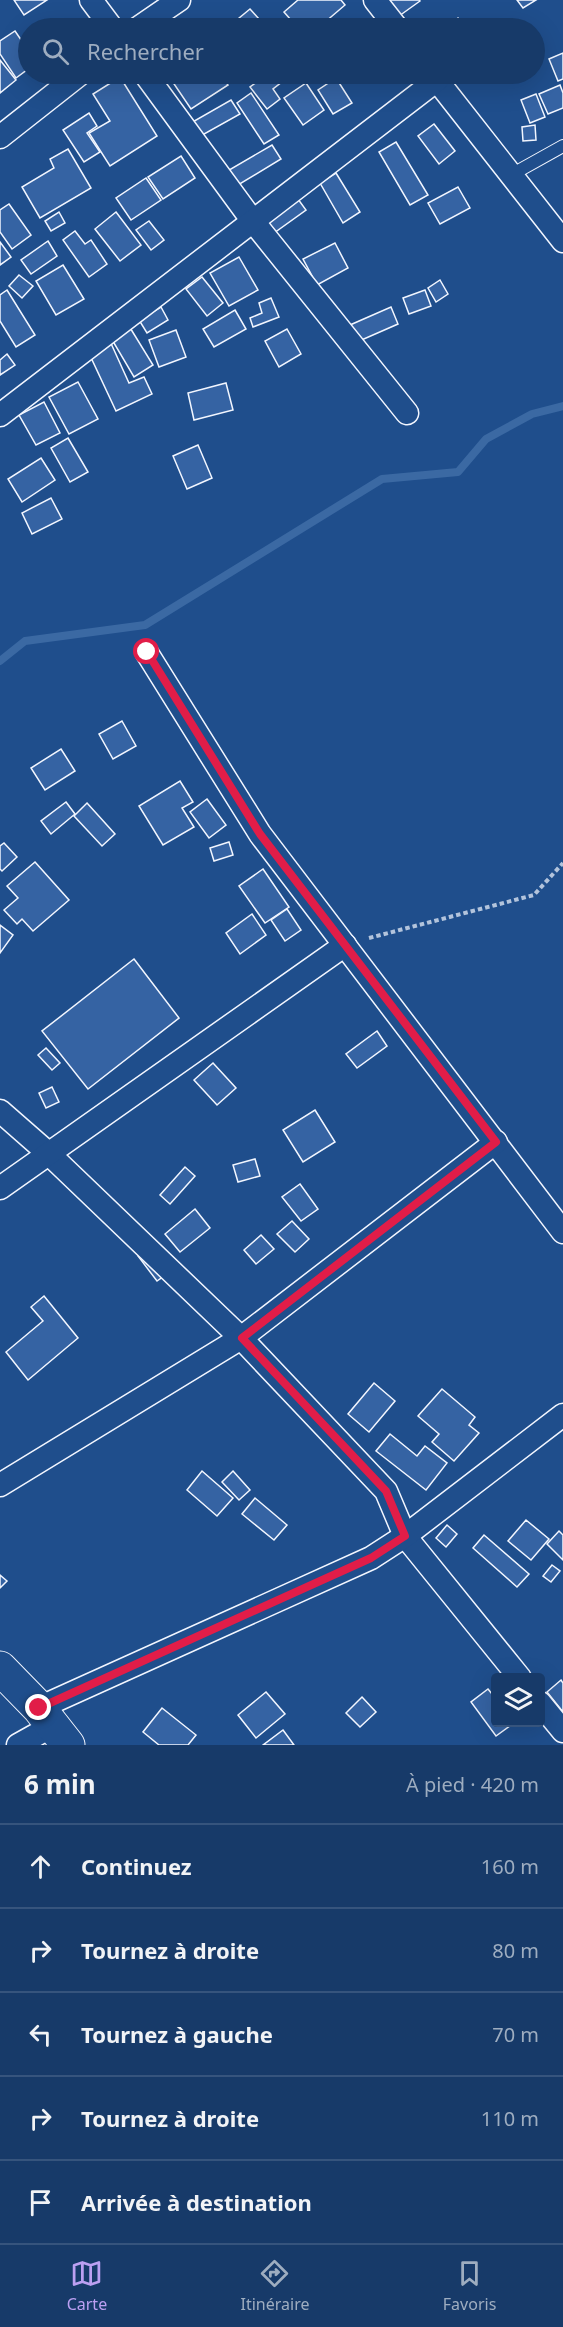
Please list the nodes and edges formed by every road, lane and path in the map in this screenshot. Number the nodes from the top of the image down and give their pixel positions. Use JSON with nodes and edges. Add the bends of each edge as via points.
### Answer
{"nodes":[{"id":1,"x":91,"y":0,"type":"edge"},
{"id":2,"x":179,"y":0,"type":"edge"},
{"id":3,"x":375,"y":0,"type":"edge"},
{"id":4,"x":104,"y":18,"type":"edge"},
{"id":5,"x":153,"y":18,"type":"edge"},
{"id":6,"x":389,"y":18,"type":"edge"},
{"id":7,"x":67,"y":84,"type":"edge"},
{"id":8,"x":153,"y":84,"type":"edge"},
{"id":9,"x":425,"y":84,"type":"edge"},
{"id":10,"x":440,"y":84,"type":"edge"},
{"id":11,"x":0,"y":137,"type":"edge"},
{"id":12,"x":563,"y":146,"type":"edge"},
{"id":13,"x":512,"y":176,"type":"junction"},
{"id":14,"x":252,"y":220,"type":"junction"},
{"id":15,"x":563,"y":241,"type":"edge"},
{"id":16,"x":408,"y":413,"type":"dead end"},
{"id":17,"x":0,"y":415,"type":"edge"},
{"id":18,"x":147,"y":652,"type":"dead end"},
{"id":19,"x":563,"y":863,"type":"edge"},
{"id":20,"x":345,"y":945,"type":"junction"},
{"id":21,"x":0,"y":1111,"type":"edge"},
{"id":22,"x":496,"y":1142,"type":"junction"},
{"id":23,"x":48,"y":1153,"type":"junction"},
{"id":24,"x":0,"y":1188,"type":"edge"},
{"id":25,"x":563,"y":1232,"type":"edge"},
{"id":26,"x":242,"y":1338,"type":"junction"},
{"id":27,"x":563,"y":1415,"type":"edge"},
{"id":28,"x":0,"y":1485,"type":"edge"},
{"id":29,"x":405,"y":1536,"type":"junction"},
{"id":30,"x":0,"y":1668,"type":"edge"},
{"id":31,"x":517,"y":1673,"type":"edge"},
{"id":32,"x":545,"y":1709,"type":"edge"},
{"id":33,"x":53,"y":1726,"type":"edge"},
{"id":34,"x":563,"y":1731,"type":"edge"},
{"id":35,"x":18,"y":1745,"type":"edge"}],
"edges":[{"from":1,"to":4,"type":"street"},
{"from":2,"to":5,"type":"street"},
{"from":3,"to":6,"type":"street"},
{"from":7,"to":11,"type":"street"},
{"from":8,"to":14,"type":"street"},
{"from":9,"to":14,"type":"street"},
{"from":10,"to":13,"type":"street"},
{"from":12,"to":13,"type":"lane"},
{"from":13,"to":15,"type":"street"},
{"from":14,"to":16,"type":"street"},
{"from":14,"to":17,"type":"street"},
{"from":18,"to":20,"type":"street","via":[[260,834]]},
{"from":19,"to":20,"type":"path","via":[[534,895]]},
{"from":20,"to":22,"type":"street"},
{"from":20,"to":23,"type":"street"},
{"from":21,"to":23,"type":"street"},
{"from":22,"to":25,"type":"street"},
{"from":22,"to":26,"type":"street"},
{"from":23,"to":24,"type":"street"},
{"from":23,"to":26,"type":"street"},
{"from":26,"to":28,"type":"street"},
{"from":26,"to":29,"type":"street","via":[[386,1491]]},
{"from":27,"to":29,"type":"street"},
{"from":29,"to":31,"type":"street"},
{"from":29,"to":33,"type":"street","via":[[371,1558]]},
{"from":30,"to":33,"type":"street"},
{"from":32,"to":34,"type":"street"},
{"from":33,"to":35,"type":"street"}]}
